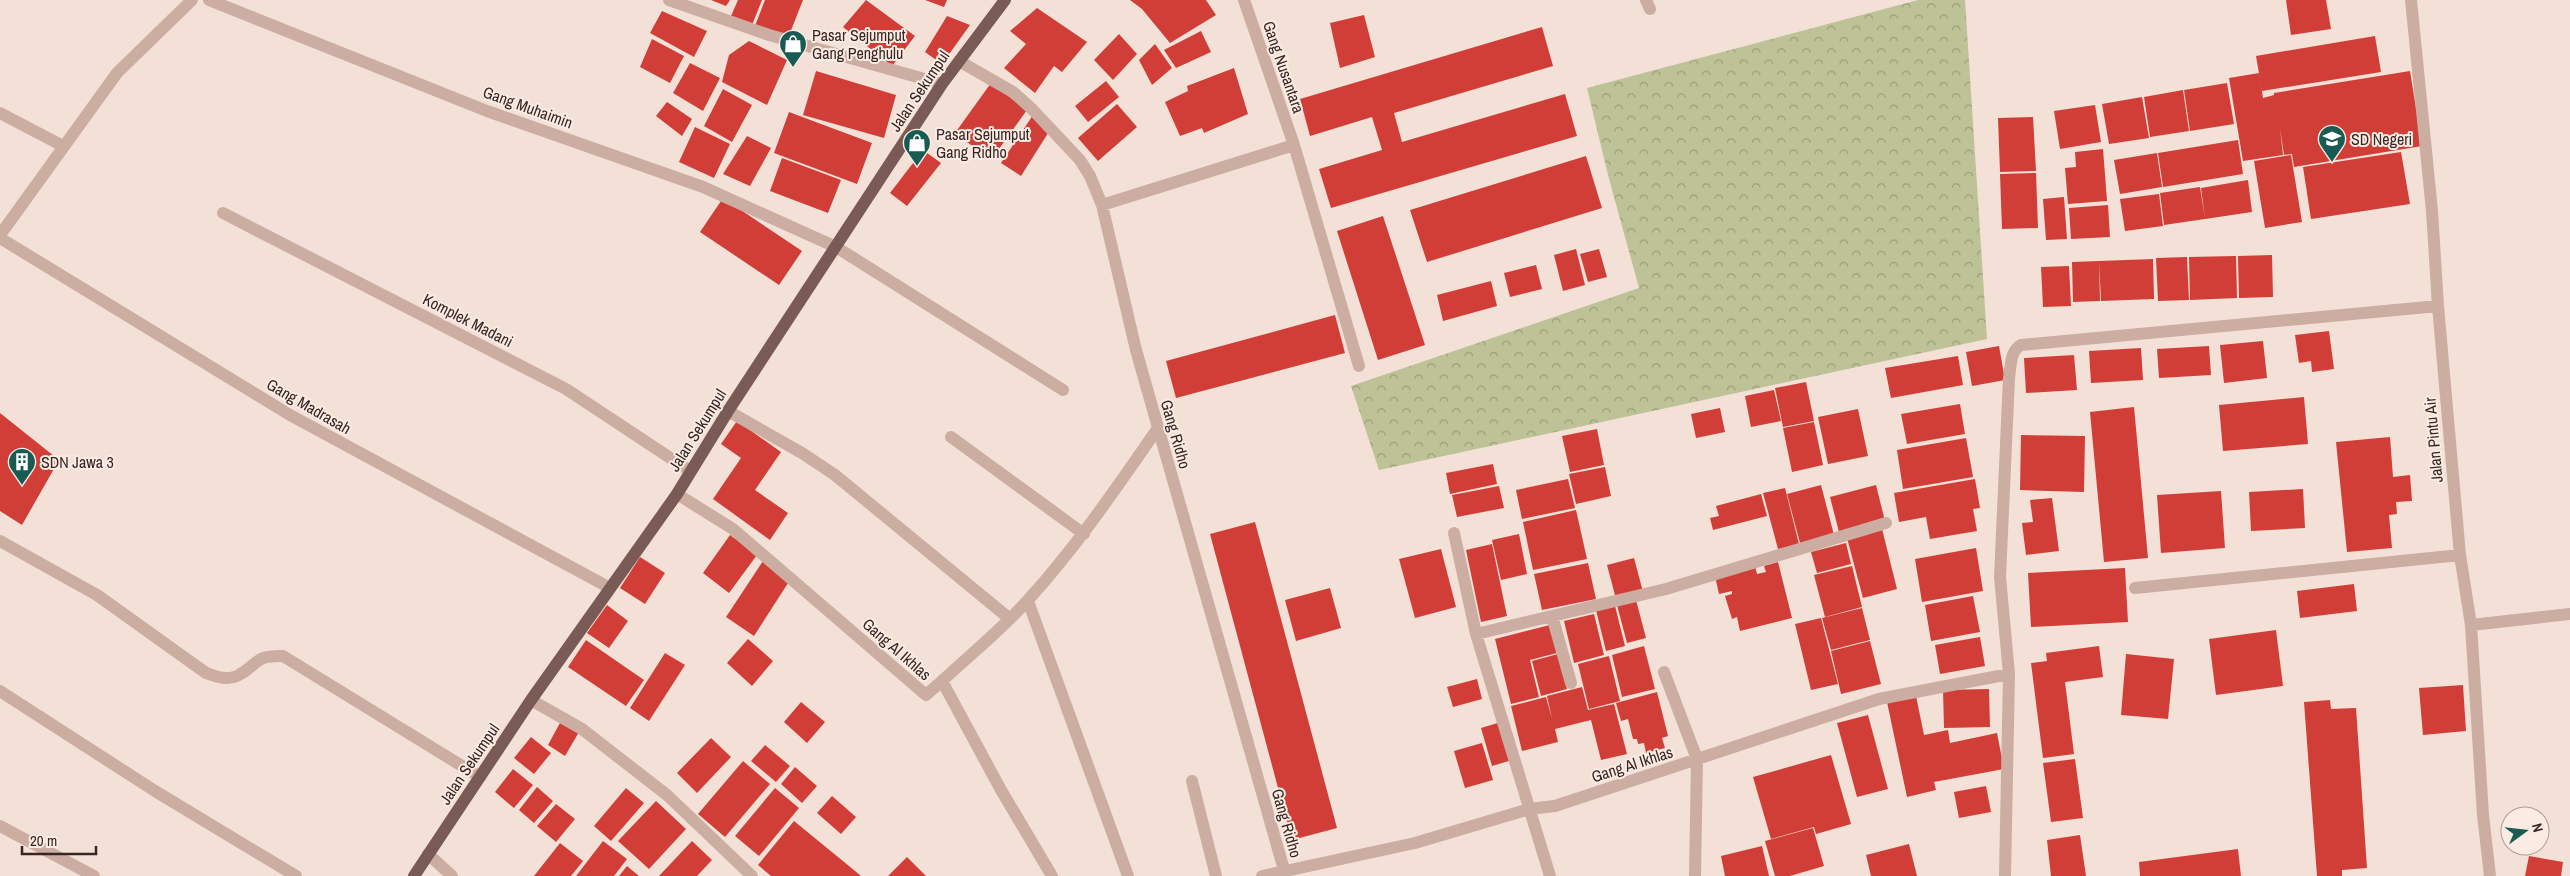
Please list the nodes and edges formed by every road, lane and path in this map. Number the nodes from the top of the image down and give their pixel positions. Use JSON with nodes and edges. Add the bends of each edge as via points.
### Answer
{"nodes":[{"id":1,"x":192,"y":0,"type":"edge"},
{"id":2,"x":209,"y":0,"type":"edge"},
{"id":3,"x":669,"y":0,"type":"edge"},
{"id":4,"x":1005,"y":0,"type":"edge"},
{"id":5,"x":1244,"y":0,"type":"edge"},
{"id":6,"x":2412,"y":0,"type":"edge"},
{"id":7,"x":959,"y":60,"type":"junction"},
{"id":8,"x":942,"y":84,"type":"junction"},
{"id":9,"x":0,"y":113,"type":"edge"},
{"id":10,"x":1294,"y":145,"type":"junction"},
{"id":11,"x":63,"y":146,"type":"junction"},
{"id":12,"x":1102,"y":205,"type":"junction"},
{"id":13,"x":223,"y":213,"type":"dead end"},
{"id":14,"x":0,"y":237,"type":"edge"},
{"id":15,"x":836,"y":246,"type":"junction"},
{"id":16,"x":2438,"y":306,"type":"junction"},
{"id":17,"x":1359,"y":366,"type":"dead end"},
{"id":18,"x":1062,"y":390,"type":"dead end"},
{"id":19,"x":728,"y":411,"type":"junction"},
{"id":20,"x":1158,"y":428,"type":"junction"},
{"id":21,"x":951,"y":437,"type":"dead end"},
{"id":22,"x":690,"y":471,"type":"junction"},
{"id":23,"x":677,"y":494,"type":"junction"},
{"id":24,"x":1886,"y":523,"type":"dead end"},
{"id":25,"x":1454,"y":532,"type":"dead end"},
{"id":26,"x":1084,"y":534,"type":"junction"},
{"id":27,"x":0,"y":541,"type":"edge"},
{"id":28,"x":2460,"y":555,"type":"junction"},
{"id":29,"x":610,"y":588,"type":"junction"},
{"id":30,"x":2135,"y":588,"type":"dead end"},
{"id":31,"x":1028,"y":600,"type":"junction"},
{"id":32,"x":2570,"y":614,"type":"edge"},
{"id":33,"x":1552,"y":616,"type":"junction"},
{"id":34,"x":1010,"y":619,"type":"junction"},
{"id":35,"x":2471,"y":625,"type":"junction"},
{"id":36,"x":1476,"y":634,"type":"junction"},
{"id":37,"x":1664,"y":672,"type":"dead end"},
{"id":38,"x":2010,"y":674,"type":"junction"},
{"id":39,"x":942,"y":681,"type":"junction"},
{"id":40,"x":1571,"y":683,"type":"dead end"},
{"id":41,"x":0,"y":691,"type":"edge"},
{"id":42,"x":531,"y":700,"type":"junction"},
{"id":43,"x":1697,"y":759,"type":"junction"},
{"id":44,"x":480,"y":777,"type":"junction"},
{"id":45,"x":1192,"y":781,"type":"dead end"},
{"id":46,"x":1529,"y":809,"type":"junction"},
{"id":47,"x":0,"y":826,"type":"edge"},
{"id":48,"x":428,"y":854,"type":"junction"},
{"id":49,"x":1284,"y":870,"type":"junction"},
{"id":50,"x":94,"y":876,"type":"edge"},
{"id":51,"x":296,"y":876,"type":"edge"},
{"id":52,"x":414,"y":876,"type":"edge"},
{"id":53,"x":452,"y":876,"type":"edge"},
{"id":54,"x":752,"y":876,"type":"edge"},
{"id":55,"x":1052,"y":876,"type":"edge"},
{"id":56,"x":1128,"y":876,"type":"edge"},
{"id":57,"x":1216,"y":876,"type":"edge"},
{"id":58,"x":1262,"y":876,"type":"edge"},
{"id":59,"x":1550,"y":876,"type":"edge"},
{"id":60,"x":1695,"y":876,"type":"edge"},
{"id":61,"x":2005,"y":876,"type":"edge"},
{"id":62,"x":2490,"y":876,"type":"edge"}],
"edges":[{"from":1,"to":11,"type":"street","via":[[118,73]]},
{"from":2,"to":15,"type":"street","name":"Gang Muhaimin","via":[[487,111],[703,187]]},
{"from":3,"to":8,"type":"street","via":[[769,35]]},
{"from":4,"to":7,"type":"main road","name":"Jalan Sekumpul"},
{"from":5,"to":10,"type":"street","name":"Gang Nusantara"},
{"from":6,"to":16,"type":"street","name":"Jalan Pintu Air"},
{"from":7,"to":8,"type":"main road","name":"Jalan Sekumpul"},
{"from":7,"to":12,"type":"street","name":"Gang Ridho","via":[[1013,92],[1038,115],[1080,160]]},
{"from":8,"to":15,"type":"main road","name":"Jalan Sekumpul"},
{"from":9,"to":11,"type":"street"},
{"from":10,"to":12,"type":"street"},
{"from":10,"to":17,"type":"street","name":"Gang Nusantara"},
{"from":11,"to":14,"type":"street"},
{"from":12,"to":20,"type":"street","name":"Gang Ridho"},
{"from":13,"to":22,"type":"street","name":"Komplek Madani","via":[[566,389]]},
{"from":14,"to":29,"type":"street","name":"Gang Madrasah","via":[[290,415]]},
{"from":15,"to":18,"type":"street","name":"Gang Muhaimin"},
{"from":15,"to":19,"type":"main road","name":"Jalan Sekumpul"},
{"from":16,"to":28,"type":"street","name":"Jalan Pintu Air"},
{"from":16,"to":38,"type":"street","via":[[2088,337],[2021,344],[2016,348],[2009,378],[2000,568]]},
{"from":19,"to":22,"type":"main road","name":"Jalan Sekumpul"},
{"from":19,"to":34,"type":"street","via":[[802,452],[835,475]]},
{"from":20,"to":26,"type":"street"},
{"from":20,"to":49,"type":"street","name":"Gang Ridho"},
{"from":21,"to":26,"type":"street"},
{"from":22,"to":23,"type":"main road","name":"Jalan Sekumpul"},
{"from":23,"to":29,"type":"main road","name":"Jalan Sekumpul"},
{"from":23,"to":39,"type":"street","name":"Gang Al Ikhlas","via":[[734,529],[926,696]]},
{"from":24,"to":33,"type":"street","via":[[1666,589]]},
{"from":25,"to":36,"type":"street"},
{"from":26,"to":31,"type":"street"},
{"from":27,"to":44,"type":"street","via":[[97,595],[206,672],[223,678],[237,676],[268,655],[283,656]]},
{"from":28,"to":30,"type":"street"},
{"from":28,"to":35,"type":"street","name":"Jalan Pintu Air"},
{"from":29,"to":42,"type":"main road","name":"Jalan Sekumpul"},
{"from":31,"to":34,"type":"street"},
{"from":31,"to":56,"type":"street"},
{"from":32,"to":35,"type":"street"},
{"from":33,"to":36,"type":"street"},
{"from":33,"to":40,"type":"street"},
{"from":34,"to":39,"type":"street"},
{"from":35,"to":62,"type":"street","name":"Jalan Pintu Air"},
{"from":36,"to":46,"type":"street"},
{"from":37,"to":43,"type":"street"},
{"from":38,"to":43,"type":"street","name":"Gang Al Ikhlas","via":[[1879,699]]},
{"from":38,"to":61,"type":"street"},
{"from":39,"to":55,"type":"street","name":"Gang Al Ikhlas"},
{"from":41,"to":51,"type":"street","via":[[155,791]]},
{"from":42,"to":44,"type":"main road","name":"Jalan Sekumpul"},
{"from":42,"to":54,"type":"street","via":[[582,729],[667,795]]},
{"from":43,"to":46,"type":"street","name":"Gang Al Ikhlas","via":[[1556,806]]},
{"from":43,"to":60,"type":"street"},
{"from":44,"to":48,"type":"main road","name":"Jalan Sekumpul"},
{"from":45,"to":57,"type":"street"},
{"from":46,"to":49,"type":"street","name":"Gang Al Ikhlas","via":[[1415,842]]},
{"from":46,"to":59,"type":"street"},
{"from":47,"to":50,"type":"street"},
{"from":48,"to":52,"type":"main road","name":"Jalan Sekumpul"},
{"from":48,"to":53,"type":"street"},
{"from":49,"to":58,"type":"street","name":"Gang Al Ikhlas"}]}
